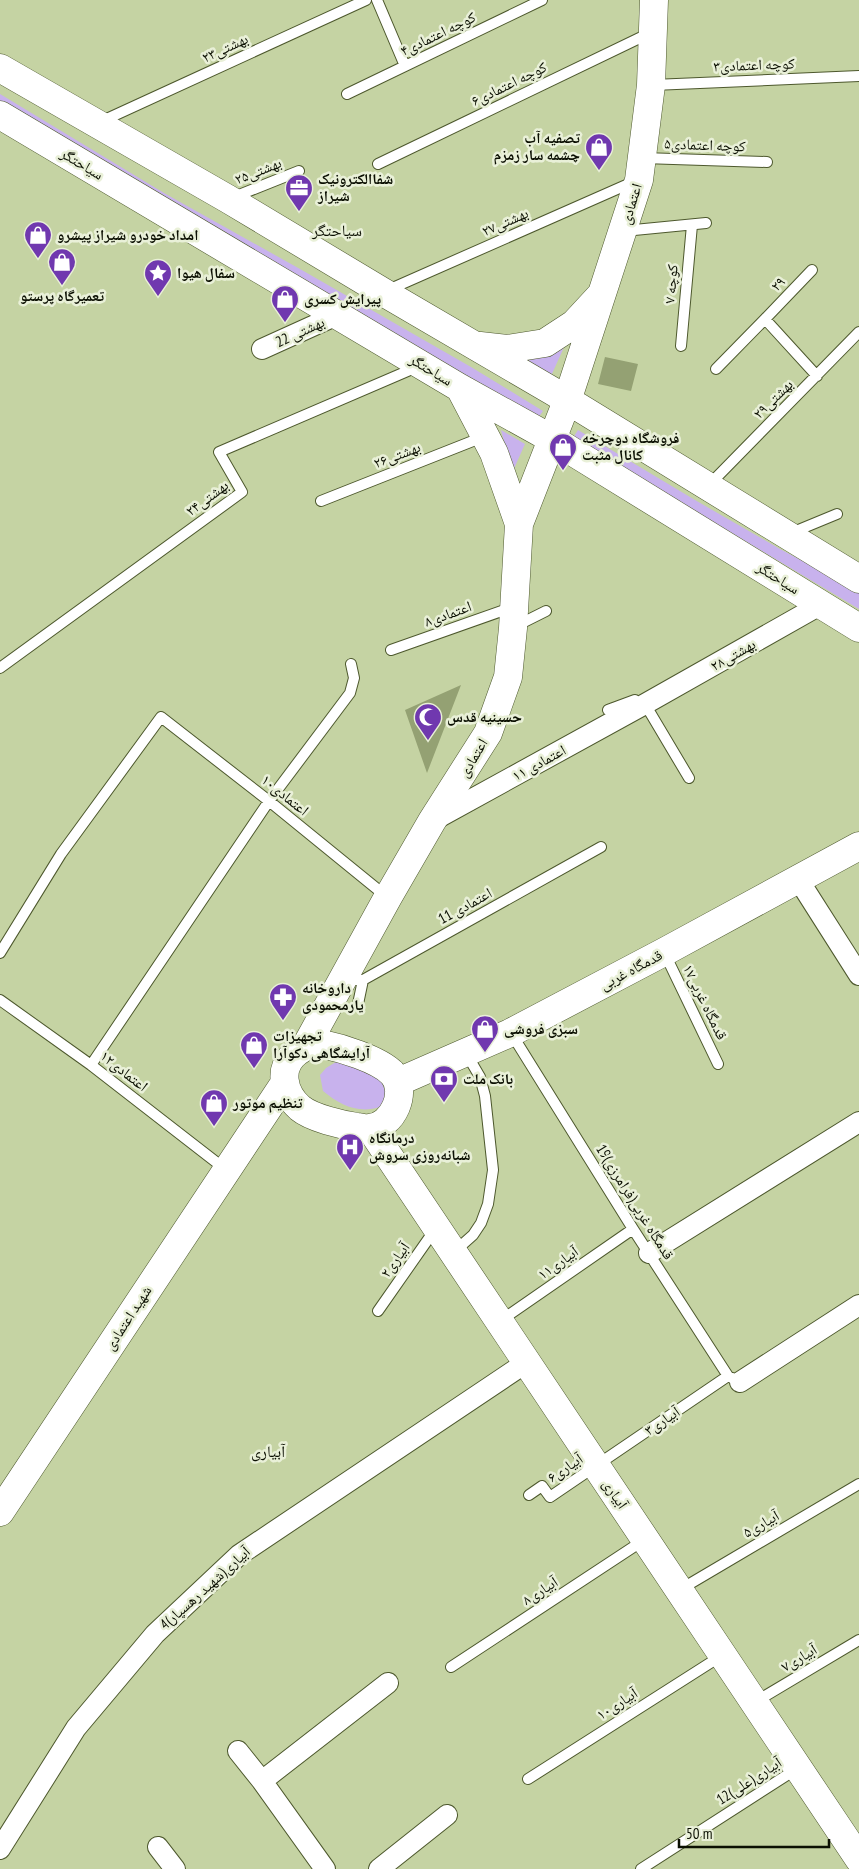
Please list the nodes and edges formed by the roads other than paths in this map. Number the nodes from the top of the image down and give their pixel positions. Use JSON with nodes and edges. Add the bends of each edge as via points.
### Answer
{"nodes":[{"id":1,"x":366,"y":0,"type":"edge"},
{"id":2,"x":378,"y":0,"type":"edge"},
{"id":3,"x":542,"y":0,"type":"edge"},
{"id":4,"x":654,"y":0,"type":"edge"},
{"id":5,"x":652,"y":32,"type":"junction"},
{"id":6,"x":405,"y":66,"type":"junction"},
{"id":7,"x":0,"y":68,"type":"edge"},
{"id":8,"x":859,"y":76,"type":"edge"},
{"id":9,"x":650,"y":85,"type":"junction"},
{"id":10,"x":347,"y":94,"type":"dead end"},
{"id":11,"x":0,"y":115,"type":"edge"},
{"id":12,"x":96,"y":123,"type":"junction"},
{"id":13,"x":766,"y":162,"type":"dead end"},
{"id":14,"x":378,"y":164,"type":"dead end"},
{"id":15,"x":640,"y":169,"type":"junction"},
{"id":16,"x":299,"y":171,"type":"dead end"},
{"id":17,"x":228,"y":199,"type":"junction"},
{"id":18,"x":706,"y":223,"type":"dead end"},
{"id":19,"x":692,"y":224,"type":"junction"},
{"id":20,"x":623,"y":231,"type":"junction"},
{"id":21,"x":812,"y":270,"type":"dead end"},
{"id":22,"x":383,"y":292,"type":"junction"},
{"id":23,"x":600,"y":301,"type":"junction"},
{"id":24,"x":337,"y":315,"type":"junction"},
{"id":25,"x":765,"y":319,"type":"junction"},
{"id":26,"x":859,"y":332,"type":"edge"},
{"id":27,"x":477,"y":346,"type":"junction"},
{"id":28,"x":681,"y":346,"type":"dead end"},
{"id":29,"x":262,"y":349,"type":"dead end"},
{"id":30,"x":422,"y":364,"type":"junction"},
{"id":31,"x":716,"y":369,"type":"dead end"},
{"id":32,"x":818,"y":376,"type":"junction"},
{"id":33,"x":460,"y":388,"type":"junction"},
{"id":34,"x":568,"y":400,"type":"junction"},
{"id":35,"x":621,"y":433,"type":"junction"},
{"id":36,"x":484,"y":437,"type":"junction"},
{"id":37,"x":552,"y":439,"type":"junction"},
{"id":38,"x":708,"y":486,"type":"junction"},
{"id":39,"x":321,"y":501,"type":"dead end"},
{"id":40,"x":837,"y":514,"type":"dead end"},
{"id":41,"x":519,"y":524,"type":"junction"},
{"id":42,"x":786,"y":535,"type":"junction"},
{"id":43,"x":859,"y":579,"type":"edge"},
{"id":44,"x":820,"y":605,"type":"junction"},
{"id":45,"x":546,"y":610,"type":"dead end"},
{"id":46,"x":513,"y":617,"type":"junction"},
{"id":47,"x":859,"y":628,"type":"edge"},
{"id":48,"x":391,"y":650,"type":"dead end"},
{"id":49,"x":351,"y":664,"type":"dead end"},
{"id":50,"x":0,"y":668,"type":"edge"},
{"id":51,"x":688,"y":680,"type":"junction"},
{"id":52,"x":645,"y":704,"type":"junction"},
{"id":53,"x":608,"y":710,"type":"dead end"},
{"id":54,"x":689,"y":778,"type":"dead end"},
{"id":55,"x":269,"y":801,"type":"junction"},
{"id":56,"x":432,"y":821,"type":"junction"},
{"id":57,"x":859,"y":846,"type":"edge"},
{"id":58,"x":601,"y":847,"type":"dead end"},
{"id":59,"x":798,"y":879,"type":"junction"},
{"id":60,"x":388,"y":897,"type":"junction"},
{"id":61,"x":664,"y":952,"type":"junction"},
{"id":62,"x":0,"y":953,"type":"edge"},
{"id":63,"x":859,"y":975,"type":"edge"},
{"id":64,"x":353,"y":980,"type":"junction"},
{"id":65,"x":0,"y":1000,"type":"edge"},
{"id":66,"x":358,"y":1004,"type":"dead end"},
{"id":67,"x":510,"y":1032,"type":"junction"},
{"id":68,"x":306,"y":1046,"type":"junction"},
{"id":69,"x":466,"y":1052,"type":"junction"},
{"id":70,"x":92,"y":1064,"type":"junction"},
{"id":71,"x":718,"y":1064,"type":"dead end"},
{"id":72,"x":398,"y":1082,"type":"junction"},
{"id":73,"x":284,"y":1084,"type":"junction"},
{"id":74,"x":301,"y":1109,"type":"junction"},
{"id":75,"x":859,"y":1122,"type":"edge"},
{"id":76,"x":256,"y":1124,"type":"junction"},
{"id":77,"x":370,"y":1128,"type":"junction"},
{"id":78,"x":226,"y":1170,"type":"junction"},
{"id":79,"x":436,"y":1227,"type":"junction"},
{"id":80,"x":633,"y":1229,"type":"junction"},
{"id":81,"x":453,"y":1253,"type":"junction"},
{"id":82,"x":649,"y":1253,"type":"junction"},
{"id":83,"x":859,"y":1306,"type":"edge"},
{"id":84,"x":378,"y":1311,"type":"dead end"},
{"id":85,"x":499,"y":1321,"type":"junction"},
{"id":86,"x":527,"y":1362,"type":"junction"},
{"id":87,"x":734,"y":1379,"type":"junction"},
{"id":88,"x":596,"y":1466,"type":"junction"},
{"id":89,"x":10,"y":1478,"type":"edge"},
{"id":90,"x":859,"y":1484,"type":"edge"},
{"id":91,"x":529,"y":1495,"type":"dead end"},
{"id":92,"x":0,"y":1512,"type":"edge"},
{"id":93,"x":645,"y":1539,"type":"junction"},
{"id":94,"x":679,"y":1590,"type":"junction"},
{"id":95,"x":859,"y":1640,"type":"edge"},
{"id":96,"x":722,"y":1655,"type":"junction"},
{"id":97,"x":451,"y":1667,"type":"dead end"},
{"id":98,"x":388,"y":1683,"type":"dead end"},
{"id":99,"x":755,"y":1702,"type":"junction"},
{"id":100,"x":238,"y":1751,"type":"dead end"},
{"id":101,"x":798,"y":1768,"type":"junction"},
{"id":102,"x":528,"y":1779,"type":"dead end"},
{"id":103,"x":262,"y":1782,"type":"junction"},
{"id":104,"x":447,"y":1815,"type":"dead end"},
{"id":105,"x":158,"y":1847,"type":"dead end"},
{"id":106,"x":0,"y":1849,"type":"edge"},
{"id":107,"x":859,"y":1859,"type":"edge"},
{"id":108,"x":175,"y":1869,"type":"edge"},
{"id":109,"x":325,"y":1869,"type":"edge"},
{"id":110,"x":379,"y":1869,"type":"edge"},
{"id":111,"x":641,"y":1869,"type":"edge"}],
"edges":[{"from":1,"to":12,"type":"lane","name":"۲۳بهشتی"},
{"from":2,"to":6,"type":"lane"},
{"from":3,"to":6,"type":"lane","name":"کوچه اعتمادی۴"},
{"from":4,"to":5,"type":"street","name":"اعتمادی"},
{"from":5,"to":9,"type":"street","name":"اعتمادی"},
{"from":5,"to":14,"type":"lane","name":"کوچه اعتمادی۶"},
{"from":6,"to":10,"type":"lane","name":"کوچه اعتمادی۴"},
{"from":7,"to":12,"type":"street"},
{"from":8,"to":9,"type":"lane","name":"کوچه اعتمادی۳"},
{"from":9,"to":15,"type":"street","name":"اعتمادی"},
{"from":11,"to":24,"type":"street","name":"سیاحتگر"},
{"from":12,"to":17,"type":"street"},
{"from":13,"to":15,"type":"lane","name":"کوچه اعتمادی۵"},
{"from":15,"to":20,"type":"street","name":"اعتمادی"},
{"from":15,"to":22,"type":"lane","name":"۲۷بهشتی"},
{"from":16,"to":17,"type":"lane","name":"۲۵بهشتی"},
{"from":17,"to":22,"type":"street"},
{"from":18,"to":19,"type":"lane"},
{"from":19,"to":20,"type":"lane"},
{"from":19,"to":28,"type":"lane","name":"کوچه ۷"},
{"from":20,"to":23,"type":"street","name":"اعتمادی"},
{"from":21,"to":25,"type":"lane","name":"۲۹"},
{"from":22,"to":27,"type":"street"},
{"from":23,"to":27,"type":"street","via":[[574,324],[545,342],[507,350]]},
{"from":23,"to":34,"type":"street","name":"اعتمادی"},
{"from":23,"to":35,"type":"street","via":[[589,363],[589,386],[598,405]]},
{"from":24,"to":29,"type":"street","name":"22 بهشتی"},
{"from":24,"to":30,"type":"street","name":"سیاحتگر"},
{"from":25,"to":31,"type":"lane","name":"۲۹"},
{"from":25,"to":32,"type":"lane"},
{"from":26,"to":32,"type":"lane","name":"۲۹بهشتی"},
{"from":27,"to":34,"type":"street"},
{"from":30,"to":33,"type":"street","name":"سیاحتگر"},
{"from":30,"to":50,"type":"lane","name":"۲۴بهشتی","via":[[219,452],[242,492]]},
{"from":32,"to":38,"type":"lane","name":"۲۹بهشتی"},
{"from":33,"to":36,"type":"street"},
{"from":33,"to":37,"type":"street","name":"سیاحتگر"},
{"from":34,"to":35,"type":"street"},
{"from":34,"to":37,"type":"street","name":"اعتمادی"},
{"from":35,"to":38,"type":"street"},
{"from":36,"to":39,"type":"lane","name":"۲۶بهشتی"},
{"from":36,"to":41,"type":"street","via":[[494,453]]},
{"from":37,"to":41,"type":"street","name":"اعتمادی"},
{"from":37,"to":44,"type":"street","name":"سیاحتگر"},
{"from":38,"to":42,"type":"street"},
{"from":40,"to":42,"type":"lane"},
{"from":41,"to":46,"type":"street","name":"اعتمادی"},
{"from":42,"to":43,"type":"street"},
{"from":44,"to":47,"type":"street","name":"سیاحتگر"},
{"from":44,"to":51,"type":"street","name":"۲۸بهشتی"},
{"from":45,"to":46,"type":"lane","name":"اعتمادی۸"},
{"from":46,"to":48,"type":"lane","name":"اعتمادی۸"},
{"from":46,"to":56,"type":"street","name":"اعتمادی","via":[[508,677],[488,733]]},
{"from":49,"to":55,"type":"lane","via":[[354,678],[350,693]]},
{"from":51,"to":52,"type":"street","name":"۲۸بهشتی"},
{"from":51,"to":53,"type":"lane"},
{"from":52,"to":54,"type":"lane"},
{"from":52,"to":56,"type":"street","name":"۱۱ اعتمادی"},
{"from":55,"to":60,"type":"lane","name":"اعتمادی۱۰"},
{"from":55,"to":62,"type":"lane","name":"اعتمادی۱۰","via":[[162,717],[61,854]]},
{"from":55,"to":70,"type":"lane"},
{"from":56,"to":60,"type":"street","name":"اعتمادی"},
{"from":57,"to":59,"type":"street","name":"قدمگاه غربی"},
{"from":58,"to":64,"type":"lane","name":"11 اعتمادی"},
{"from":59,"to":61,"type":"street","name":"قدمگاه غربی"},
{"from":59,"to":63,"type":"street"},
{"from":60,"to":64,"type":"street","name":"اعتمادی"},
{"from":61,"to":67,"type":"street","name":"قدمگاه غربی"},
{"from":61,"to":71,"type":"lane","name":"قدمگاه غربی۱۷"},
{"from":64,"to":66,"type":"lane"},
{"from":64,"to":68,"type":"street","name":"اعتمادی"},
{"from":65,"to":70,"type":"lane","name":"اعتمادی۱۲"},
{"from":67,"to":69,"type":"street","name":"قدمگاه غربی"},
{"from":67,"to":80,"type":"lane","name":"19قدمگاه غربی(فرامرزی)"},
{"from":68,"to":72,"type":"street","via":[[322,1044],[358,1054],[392,1072]]},
{"from":68,"to":73,"type":"street","via":[[293,1055],[286,1067]]},
{"from":69,"to":72,"type":"street","name":"قدمگاه غربی"},
{"from":69,"to":81,"type":"lane","via":[[480,1077],[485,1096],[493,1170],[488,1204],[481,1223]]},
{"from":70,"to":78,"type":"lane","name":"اعتمادی۱۲"},
{"from":72,"to":77,"type":"street","via":[[400,1095],[395,1110],[382,1123]]},
{"from":73,"to":74,"type":"street","via":[[289,1096]]},
{"from":73,"to":76,"type":"street","name":"شهید اعتمادی"},
{"from":74,"to":76,"type":"street"},
{"from":74,"to":77,"type":"street","via":[[326,1120]]},
{"from":75,"to":82,"type":"street"},
{"from":76,"to":78,"type":"street","name":"شهید اعتمادی"},
{"from":77,"to":79,"type":"street","name":"آبیاری"},
{"from":78,"to":89,"type":"street","name":"شهید اعتمادی"},
{"from":79,"to":81,"type":"street","name":"آبیاری"},
{"from":79,"to":84,"type":"lane","name":"آبیاری۲"},
{"from":80,"to":82,"type":"lane","name":"19قدمگاه غربی(فرامرزی)"},
{"from":80,"to":85,"type":"lane","name":"آبیاری۱۱"},
{"from":81,"to":85,"type":"street","name":"آبیاری"},
{"from":82,"to":87,"type":"lane","name":"19قدمگاه غربی(فرامرزی)"},
{"from":83,"to":87,"type":"street","name":"آبیاری۳"},
{"from":85,"to":86,"type":"street","name":"آبیاری"},
{"from":86,"to":88,"type":"street","name":"آبیاری"},
{"from":86,"to":106,"type":"street","name":"4آبیاری(شهید رهسپار)","via":[[239,1554],[155,1634],[76,1728]]},
{"from":87,"to":88,"type":"lane","name":"آبیاری۳"},
{"from":88,"to":91,"type":"lane","name":"آبیاری۶","via":[[550,1497],[542,1486]]},
{"from":88,"to":93,"type":"street","name":"آبیاری"},
{"from":89,"to":92,"type":"street","name":"شهید اعتمادی"},
{"from":90,"to":94,"type":"lane","name":"آبیاری۵"},
{"from":93,"to":94,"type":"street","name":"آبیاری"},
{"from":93,"to":97,"type":"lane","name":"آبیاری۸"},
{"from":94,"to":96,"type":"street","name":"آبیاری"},
{"from":95,"to":99,"type":"lane","name":"آبیاری۷"},
{"from":96,"to":99,"type":"street","name":"آبیاری"},
{"from":96,"to":102,"type":"lane","name":"آبیاری۱۰"},
{"from":98,"to":103,"type":"street"},
{"from":99,"to":101,"type":"street","name":"آبیاری"},
{"from":100,"to":103,"type":"street"},
{"from":101,"to":107,"type":"street","name":"آبیاری","via":[[848,1834]]},
{"from":101,"to":111,"type":"lane","name":"12آبیاری(علی)"},
{"from":103,"to":109,"type":"street"},
{"from":104,"to":110,"type":"street"},
{"from":105,"to":108,"type":"street"}]}
